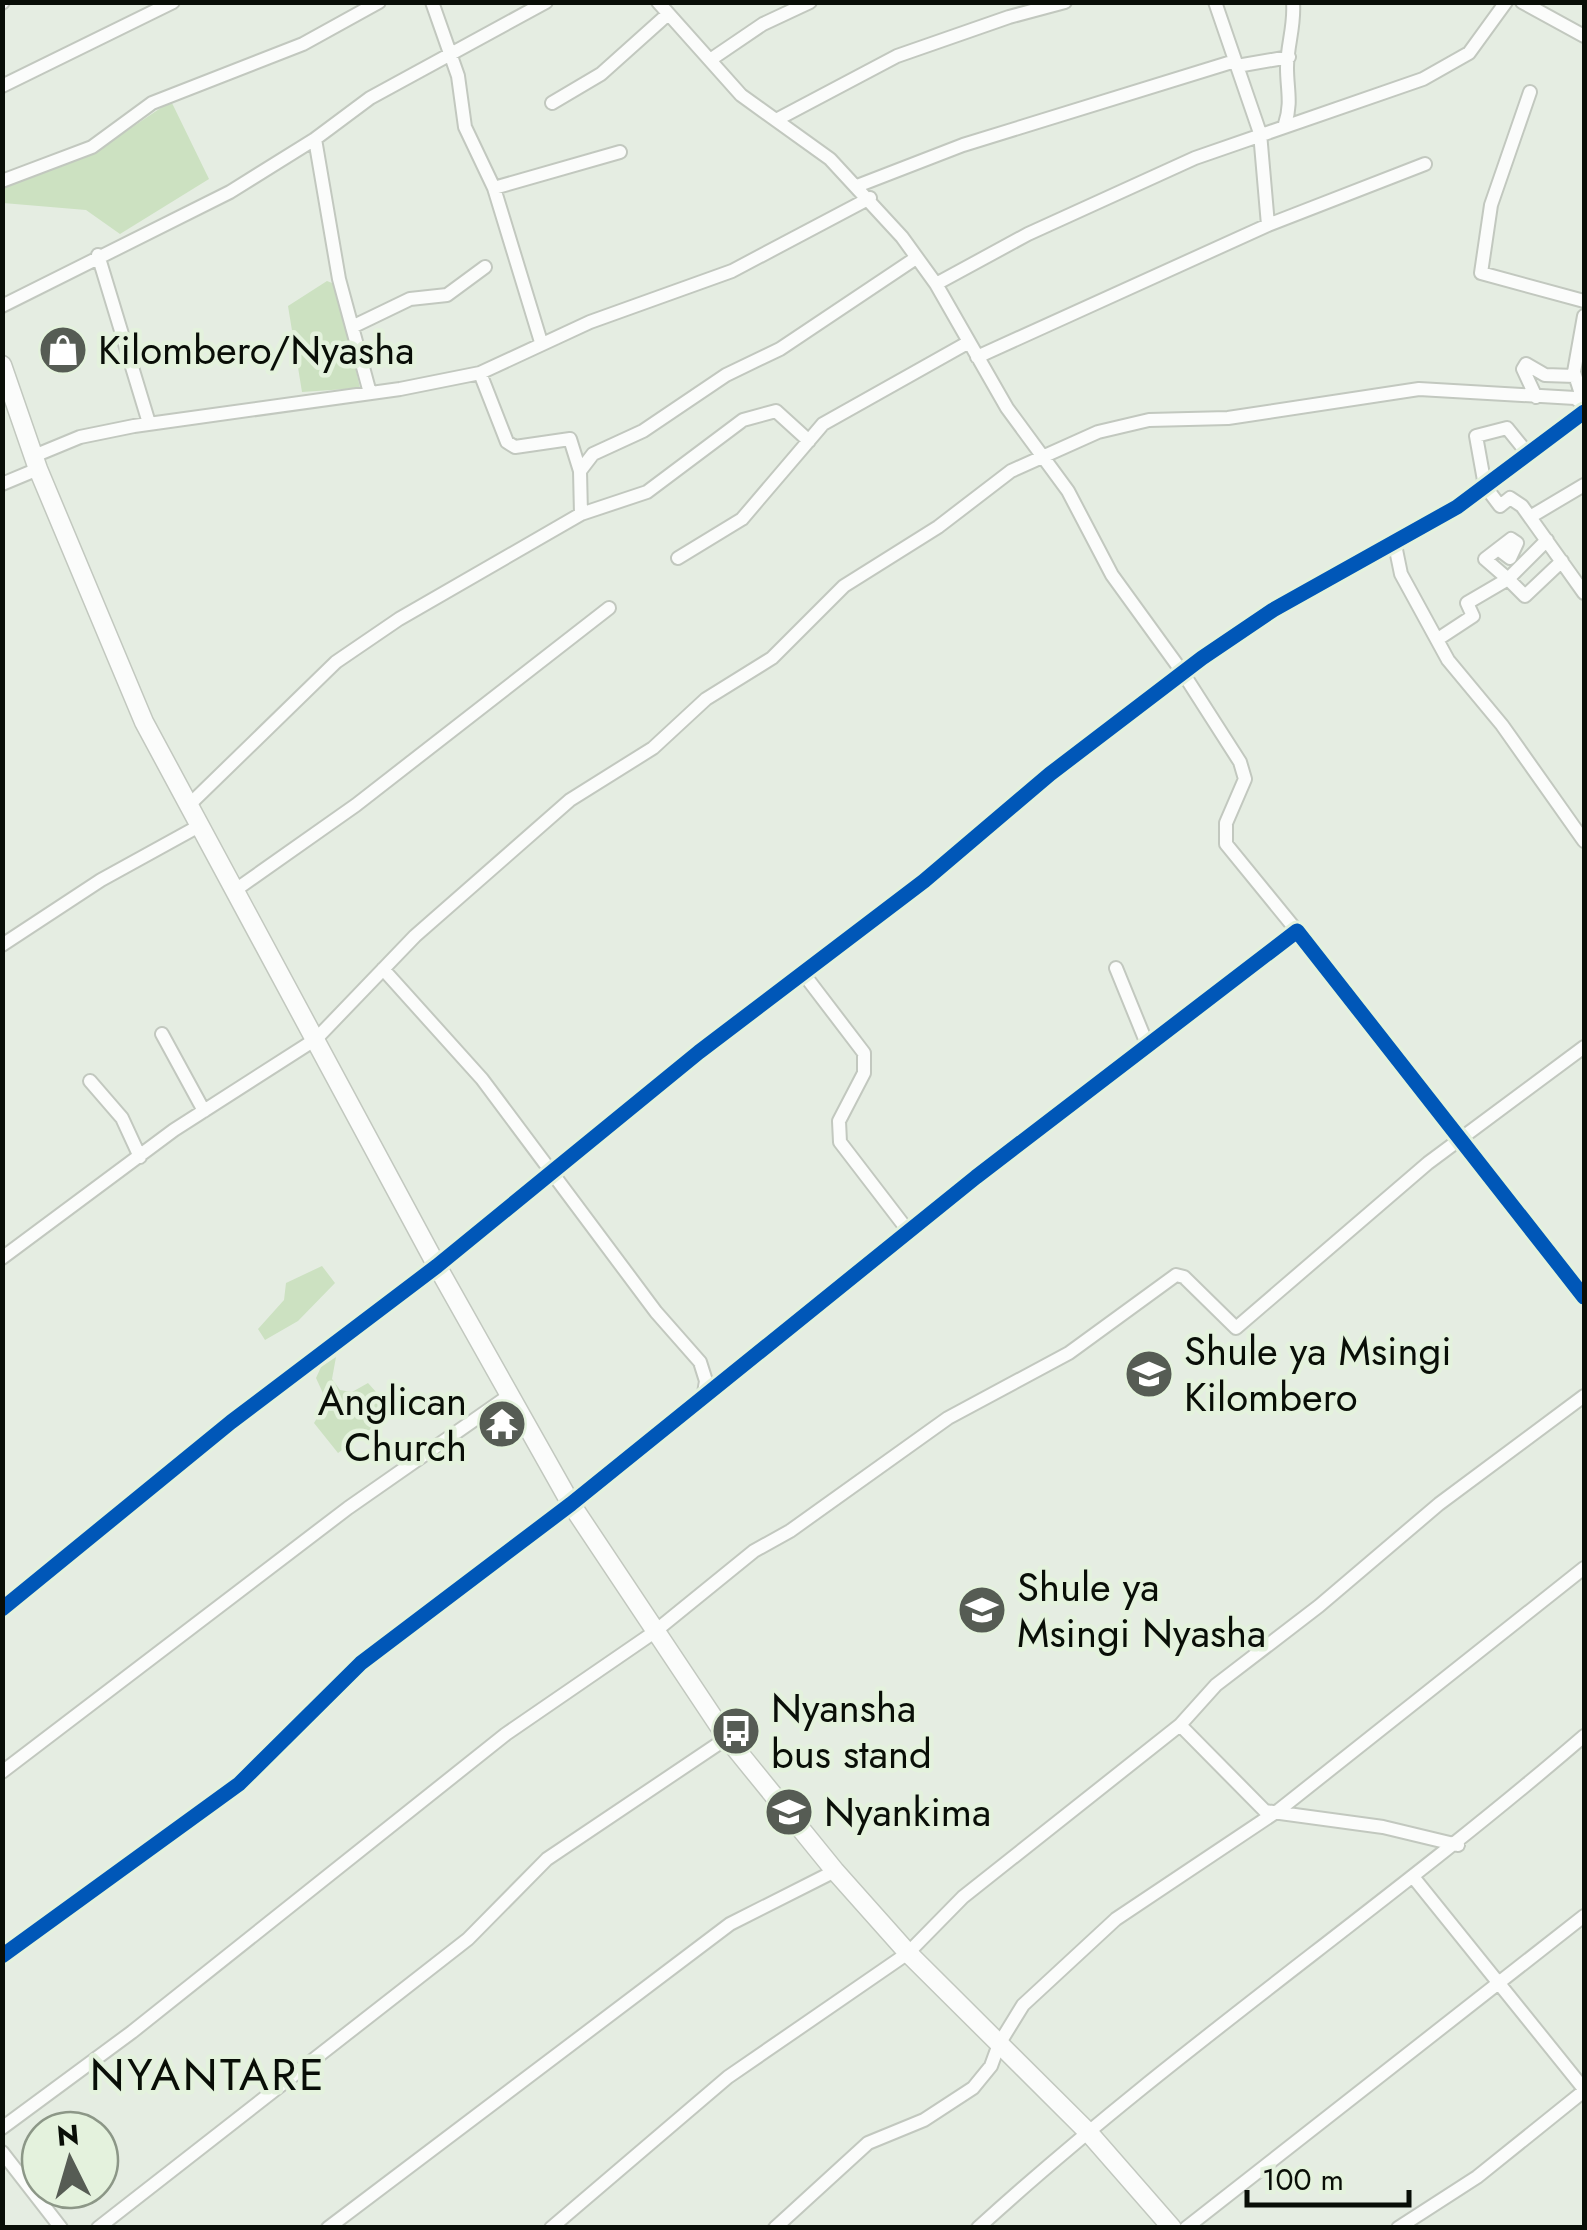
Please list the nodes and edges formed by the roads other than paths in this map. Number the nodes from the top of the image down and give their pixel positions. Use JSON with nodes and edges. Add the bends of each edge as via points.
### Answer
{"nodes":[{"id":1,"x":173,"y":2,"type":"edge"},
{"id":2,"x":379,"y":2,"type":"edge"},
{"id":3,"x":432,"y":2,"type":"edge"},
{"id":4,"x":546,"y":2,"type":"edge"},
{"id":5,"x":658,"y":2,"type":"edge"},
{"id":6,"x":810,"y":2,"type":"edge"},
{"id":7,"x":1066,"y":2,"type":"edge"},
{"id":8,"x":1215,"y":2,"type":"edge"},
{"id":9,"x":1292,"y":2,"type":"edge"},
{"id":10,"x":1506,"y":2,"type":"edge"},
{"id":11,"x":1522,"y":2,"type":"edge"},
{"id":12,"x":668,"y":14,"type":"junction"},
{"id":13,"x":1584,"y":36,"type":"edge"},
{"id":14,"x":451,"y":57,"type":"junction"},
{"id":15,"x":1288,"y":57,"type":"junction"},
{"id":16,"x":710,"y":60,"type":"junction"},
{"id":17,"x":1236,"y":63,"type":"junction"},
{"id":18,"x":2,"y":86,"type":"edge"},
{"id":19,"x":1530,"y":92,"type":"dead end"},
{"id":20,"x":552,"y":103,"type":"dead end"},
{"id":21,"x":776,"y":120,"type":"junction"},
{"id":22,"x":1285,"y":124,"type":"junction"},
{"id":23,"x":1260,"y":133,"type":"junction"},
{"id":24,"x":315,"y":139,"type":"junction"},
{"id":25,"x":620,"y":152,"type":"dead end"},
{"id":26,"x":1425,"y":164,"type":"dead end"},
{"id":27,"x":2,"y":181,"type":"edge"},
{"id":28,"x":857,"y":186,"type":"junction"},
{"id":29,"x":494,"y":188,"type":"junction"},
{"id":30,"x":870,"y":198,"type":"junction"},
{"id":31,"x":1268,"y":225,"type":"junction"},
{"id":32,"x":98,"y":255,"type":"junction"},
{"id":33,"x":916,"y":258,"type":"junction"},
{"id":34,"x":485,"y":267,"type":"dead end"},
{"id":35,"x":936,"y":284,"type":"junction"},
{"id":36,"x":1584,"y":301,"type":"edge"},
{"id":37,"x":2,"y":306,"type":"edge"},
{"id":38,"x":1584,"y":316,"type":"edge"},
{"id":39,"x":352,"y":328,"type":"junction"},
{"id":40,"x":541,"y":342,"type":"junction"},
{"id":41,"x":969,"y":342,"type":"junction"},
{"id":42,"x":976,"y":356,"type":"junction"},
{"id":43,"x":2,"y":364,"type":"edge"},
{"id":44,"x":480,"y":373,"type":"junction"},
{"id":45,"x":1574,"y":376,"type":"junction"},
{"id":46,"x":370,"y":393,"type":"junction"},
{"id":47,"x":1536,"y":397,"type":"junction"},
{"id":48,"x":1584,"y":403,"type":"edge"},
{"id":49,"x":1584,"y":412,"type":"edge"},
{"id":50,"x":149,"y":423,"type":"junction"},
{"id":51,"x":809,"y":441,"type":"junction"},
{"id":52,"x":1528,"y":454,"type":"junction"},
{"id":53,"x":1043,"y":456,"type":"junction"},
{"id":54,"x":36,"y":462,"type":"junction"},
{"id":55,"x":580,"y":471,"type":"junction"},
{"id":56,"x":2,"y":484,"type":"edge"},
{"id":57,"x":1584,"y":484,"type":"edge"},
{"id":58,"x":1485,"y":486,"type":"junction"},
{"id":59,"x":580,"y":514,"type":"junction"},
{"id":60,"x":1530,"y":517,"type":"junction"},
{"id":61,"x":1394,"y":540,"type":"junction"},
{"id":62,"x":1547,"y":540,"type":"junction"},
{"id":63,"x":1498,"y":549,"type":"dead end"},
{"id":64,"x":678,"y":558,"type":"dead end"},
{"id":65,"x":1562,"y":561,"type":"junction"},
{"id":66,"x":1508,"y":579,"type":"junction"},
{"id":67,"x":1584,"y":594,"type":"edge"},
{"id":68,"x":609,"y":608,"type":"dead end"},
{"id":69,"x":1438,"y":638,"type":"junction"},
{"id":70,"x":1183,"y":673,"type":"junction"},
{"id":71,"x":188,"y":806,"type":"junction"},
{"id":72,"x":199,"y":826,"type":"junction"},
{"id":73,"x":1584,"y":841,"type":"edge"},
{"id":74,"x":234,"y":891,"type":"junction"},
{"id":75,"x":1297,"y":931,"type":"junction"},
{"id":76,"x":2,"y":945,"type":"edge"},
{"id":77,"x":1116,"y":968,"type":"dead end"},
{"id":78,"x":383,"y":969,"type":"junction"},
{"id":79,"x":804,"y":972,"type":"junction"},
{"id":80,"x":162,"y":1034,"type":"dead end"},
{"id":81,"x":316,"y":1039,"type":"junction"},
{"id":82,"x":1147,"y":1044,"type":"junction"},
{"id":83,"x":1584,"y":1047,"type":"edge"},
{"id":84,"x":90,"y":1080,"type":"dead end"},
{"id":85,"x":204,"y":1110,"type":"junction"},
{"id":86,"x":1461,"y":1136,"type":"junction"},
{"id":87,"x":140,"y":1157,"type":"junction"},
{"id":88,"x":552,"y":1173,"type":"junction"},
{"id":89,"x":909,"y":1232,"type":"junction"},
{"id":90,"x":2,"y":1258,"type":"edge"},
{"id":91,"x":437,"y":1266,"type":"junction"},
{"id":92,"x":1584,"y":1298,"type":"edge"},
{"id":93,"x":510,"y":1395,"type":"junction"},
{"id":94,"x":1584,"y":1396,"type":"edge"},
{"id":95,"x":703,"y":1398,"type":"junction"},
{"id":96,"x":571,"y":1504,"type":"junction"},
{"id":97,"x":1584,"y":1568,"type":"edge"},
{"id":98,"x":2,"y":1609,"type":"edge"},
{"id":99,"x":654,"y":1633,"type":"junction"},
{"id":100,"x":1180,"y":1725,"type":"junction"},
{"id":101,"x":1584,"y":1736,"type":"edge"},
{"id":102,"x":727,"y":1738,"type":"junction"},
{"id":103,"x":2,"y":1772,"type":"edge"},
{"id":104,"x":1278,"y":1810,"type":"junction"},
{"id":105,"x":1458,"y":1845,"type":"junction"},
{"id":106,"x":835,"y":1871,"type":"junction"},
{"id":107,"x":1414,"y":1878,"type":"junction"},
{"id":108,"x":1584,"y":1916,"type":"edge"},
{"id":109,"x":908,"y":1953,"type":"junction"},
{"id":110,"x":2,"y":1956,"type":"edge"},
{"id":111,"x":1500,"y":1982,"type":"junction"},
{"id":112,"x":998,"y":2044,"type":"junction"},
{"id":113,"x":1584,"y":2090,"type":"edge"},
{"id":114,"x":2,"y":2128,"type":"edge"},
{"id":115,"x":1089,"y":2133,"type":"junction"},
{"id":116,"x":2,"y":2152,"type":"edge"},
{"id":117,"x":61,"y":2228,"type":"edge"},
{"id":118,"x":98,"y":2228,"type":"edge"},
{"id":119,"x":328,"y":2228,"type":"edge"},
{"id":120,"x":552,"y":2228,"type":"edge"},
{"id":121,"x":775,"y":2228,"type":"edge"},
{"id":122,"x":978,"y":2228,"type":"edge"},
{"id":123,"x":1172,"y":2228,"type":"edge"},
{"id":124,"x":1186,"y":2228,"type":"edge"},
{"id":125,"x":1398,"y":2228,"type":"edge"}],
"edges":[{"from":1,"to":18,"type":"street"},
{"from":2,"to":27,"type":"street","via":[[294,48],[152,103],[92,148]]},
{"from":3,"to":14,"type":"street"},
{"from":4,"to":14,"type":"street"},
{"from":5,"to":12,"type":"street"},
{"from":6,"to":16,"type":"street","via":[[762,24]]},
{"from":7,"to":21,"type":"street","via":[[898,56]]},
{"from":8,"to":17,"type":"street"},
{"from":9,"to":15,"type":"street"},
{"from":10,"to":22,"type":"street","via":[[1469,53],[1436,72]]},
{"from":11,"to":13,"type":"street"},
{"from":12,"to":16,"type":"street"},
{"from":12,"to":20,"type":"street","via":[[602,74]]},
{"from":14,"to":24,"type":"street","via":[[370,98]]},
{"from":14,"to":29,"type":"street","via":[[465,127]]},
{"from":15,"to":17,"type":"street"},
{"from":15,"to":22,"type":"street","via":[[1292,105]]},
{"from":16,"to":21,"type":"street","via":[[741,95]]},
{"from":17,"to":23,"type":"street"},
{"from":17,"to":28,"type":"street","via":[[1000,132]]},
{"from":19,"to":36,"type":"street","via":[[1491,205],[1481,273]]},
{"from":21,"to":28,"type":"street"},
{"from":22,"to":23,"type":"street"},
{"from":23,"to":31,"type":"street"},
{"from":23,"to":35,"type":"street","via":[[1028,234]]},
{"from":24,"to":32,"type":"street","via":[[230,192]]},
{"from":24,"to":39,"type":"street"},
{"from":25,"to":29,"type":"street"},
{"from":26,"to":31,"type":"street"},
{"from":28,"to":30,"type":"street"},
{"from":29,"to":40,"type":"street"},
{"from":30,"to":33,"type":"street"},
{"from":30,"to":40,"type":"street","via":[[732,271]]},
{"from":31,"to":42,"type":"street"},
{"from":32,"to":37,"type":"street"},
{"from":32,"to":50,"type":"street"},
{"from":33,"to":35,"type":"street"},
{"from":33,"to":55,"type":"street","via":[[780,349],[594,454]]},
{"from":34,"to":39,"type":"street","via":[[447,296],[410,299]]},
{"from":35,"to":41,"type":"street"},
{"from":38,"to":45,"type":"street"},
{"from":39,"to":46,"type":"street"},
{"from":40,"to":44,"type":"street"},
{"from":41,"to":42,"type":"street"},
{"from":41,"to":51,"type":"street","via":[[873,392]]},
{"from":42,"to":53,"type":"street"},
{"from":43,"to":54,"type":"highway"},
{"from":44,"to":46,"type":"street"},
{"from":44,"to":55,"type":"street","via":[[507,442],[515,447],[570,439]]},
{"from":45,"to":47,"type":"street","via":[[1545,374],[1526,364]]},
{"from":45,"to":48,"type":"street"},
{"from":46,"to":50,"type":"street"},
{"from":47,"to":48,"type":"street"},
{"from":47,"to":53,"type":"street","via":[[1419,389],[1246,416],[1149,420],[1098,432]]},
{"from":49,"to":52,"type":"street"},
{"from":50,"to":54,"type":"street","via":[[80,437]]},
{"from":51,"to":59,"type":"street","via":[[776,411],[743,420],[647,492]]},
{"from":51,"to":64,"type":"street","via":[[742,518]]},
{"from":52,"to":58,"type":"street"},
{"from":52,"to":58,"type":"street","via":[[1507,428],[1476,436]]},
{"from":53,"to":70,"type":"street","via":[[1112,574]]},
{"from":53,"to":78,"type":"street","via":[[844,586],[772,658],[706,698],[652,748],[570,800]]},
{"from":54,"to":56,"type":"street"},
{"from":54,"to":71,"type":"highway","via":[[104,635]]},
{"from":55,"to":59,"type":"street"},
{"from":57,"to":60,"type":"street"},
{"from":58,"to":60,"type":"street","via":[[1500,506],[1510,498]]},
{"from":58,"to":61,"type":"street"},
{"from":59,"to":71,"type":"street","via":[[336,662]]},
{"from":60,"to":62,"type":"street"},
{"from":61,"to":69,"type":"street","via":[[1401,574]]},
{"from":61,"to":70,"type":"street"},
{"from":62,"to":65,"type":"street"},
{"from":62,"to":66,"type":"street"},
{"from":63,"to":66,"type":"street","via":[[1485,559]]},
{"from":65,"to":66,"type":"street","via":[[1525,596]]},
{"from":65,"to":67,"type":"street"},
{"from":66,"to":69,"type":"street","via":[[1467,602],[1474,616]]},
{"from":68,"to":74,"type":"street"},
{"from":69,"to":73,"type":"street"},
{"from":70,"to":75,"type":"street","via":[[1245,778],[1226,823],[1226,844]]},
{"from":70,"to":79,"type":"street"},
{"from":71,"to":72,"type":"highway"},
{"from":72,"to":74,"type":"highway"},
{"from":72,"to":76,"type":"street"},
{"from":74,"to":81,"type":"highway"},
{"from":75,"to":82,"type":"street"},
{"from":75,"to":86,"type":"street"},
{"from":77,"to":82,"type":"street"},
{"from":78,"to":81,"type":"street"},
{"from":78,"to":88,"type":"street","via":[[482,1079]]},
{"from":79,"to":88,"type":"street"},
{"from":79,"to":89,"type":"street","via":[[864,1054],[864,1073],[839,1121],[840,1142]]},
{"from":80,"to":85,"type":"street"},
{"from":81,"to":85,"type":"street"},
{"from":81,"to":91,"type":"highway"},
{"from":82,"to":89,"type":"street"},
{"from":83,"to":86,"type":"street"},
{"from":84,"to":87,"type":"street","via":[[122,1118]]},
{"from":85,"to":87,"type":"street"},
{"from":86,"to":92,"type":"street"},
{"from":86,"to":99,"type":"street","via":[[1236,1328],[1176,1275],[1069,1353],[948,1418],[754,1551]]},
{"from":87,"to":90,"type":"street"},
{"from":88,"to":91,"type":"street"},
{"from":88,"to":95,"type":"street","via":[[700,1362]]},
{"from":89,"to":95,"type":"street"},
{"from":91,"to":93,"type":"highway"},
{"from":91,"to":98,"type":"street","via":[[231,1422]]},
{"from":93,"to":96,"type":"highway"},
{"from":93,"to":103,"type":"street","via":[[348,1508]]},
{"from":94,"to":100,"type":"street","via":[[1225,1677]]},
{"from":95,"to":96,"type":"street"},
{"from":96,"to":99,"type":"highway"},
{"from":96,"to":110,"type":"street","via":[[360,1663],[239,1784]]},
{"from":97,"to":104,"type":"street"},
{"from":99,"to":102,"type":"highway"},
{"from":99,"to":114,"type":"street","via":[[506,1734]]},
{"from":100,"to":104,"type":"street","via":[[1249,1799],[1264,1811]]},
{"from":100,"to":109,"type":"street","via":[[964,1897]]},
{"from":101,"to":105,"type":"street"},
{"from":102,"to":106,"type":"highway"},
{"from":102,"to":118,"type":"street","via":[[548,1859],[468,1939]]},
{"from":104,"to":105,"type":"street"},
{"from":104,"to":112,"type":"street","via":[[1116,1919],[1023,2004]]},
{"from":105,"to":107,"type":"street"},
{"from":106,"to":109,"type":"highway"},
{"from":106,"to":119,"type":"street","via":[[730,1924]]},
{"from":107,"to":111,"type":"street"},
{"from":107,"to":115,"type":"street"},
{"from":108,"to":111,"type":"street"},
{"from":109,"to":112,"type":"highway"},
{"from":109,"to":120,"type":"street","via":[[728,2077]]},
{"from":111,"to":113,"type":"street"},
{"from":111,"to":124,"type":"street"},
{"from":112,"to":115,"type":"highway"},
{"from":112,"to":121,"type":"street","via":[[991,2066],[972,2088],[924,2120],[868,2143]]},
{"from":113,"to":125,"type":"street","via":[[1478,2178]]},
{"from":115,"to":122,"type":"street"},
{"from":115,"to":123,"type":"highway"},
{"from":116,"to":117,"type":"street"}]}
